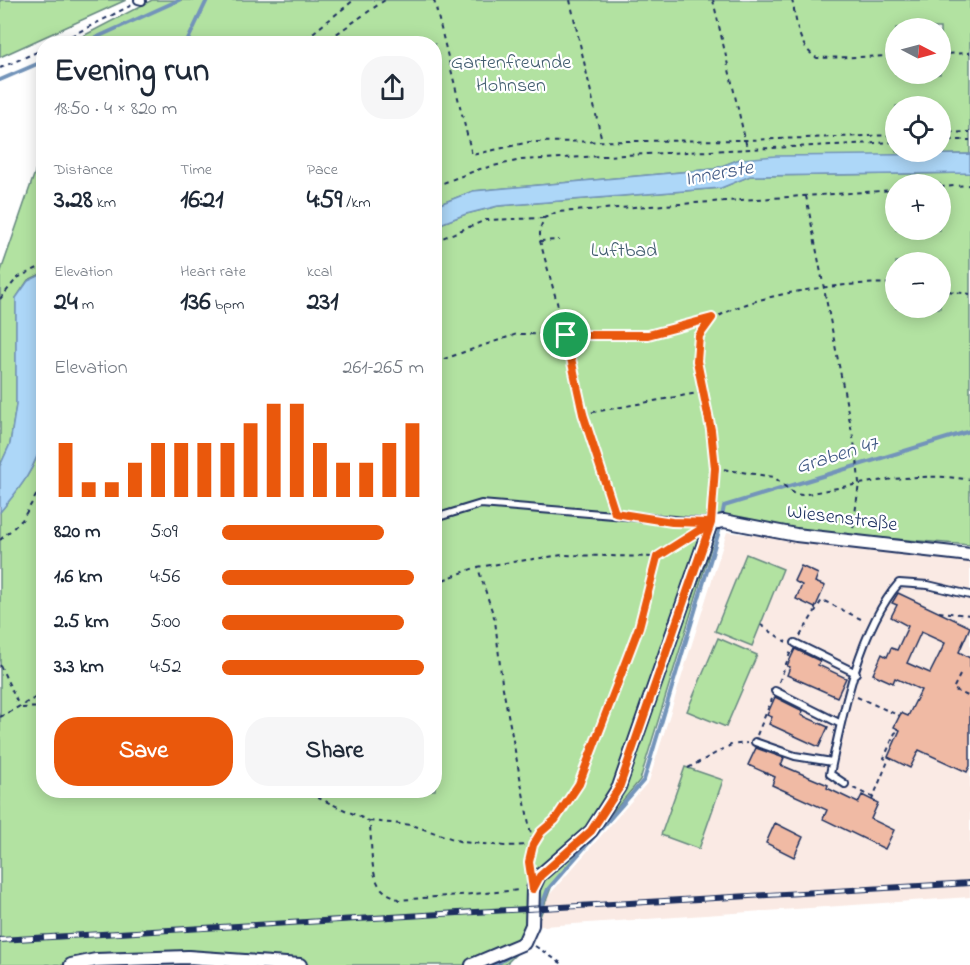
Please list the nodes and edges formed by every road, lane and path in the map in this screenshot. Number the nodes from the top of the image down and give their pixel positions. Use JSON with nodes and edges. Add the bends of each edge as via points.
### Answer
{"nodes":[{"id":1,"x":140,"y":0,"type":"edge"},
{"id":2,"x":354,"y":0,"type":"edge"},
{"id":3,"x":385,"y":0,"type":"edge"},
{"id":4,"x":434,"y":0,"type":"edge"},
{"id":5,"x":570,"y":0,"type":"edge"},
{"id":6,"x":713,"y":0,"type":"edge"},
{"id":7,"x":792,"y":0,"type":"edge"},
{"id":8,"x":70,"y":36,"type":"edge"},
{"id":9,"x":309,"y":36,"type":"edge"},
{"id":10,"x":333,"y":36,"type":"edge"},
{"id":11,"x":36,"y":52,"type":"edge"},
{"id":12,"x":970,"y":53,"type":"edge"},
{"id":13,"x":951,"y":54,"type":"edge"},
{"id":14,"x":885,"y":56,"type":"edge"},
{"id":15,"x":0,"y":68,"type":"edge"},
{"id":16,"x":970,"y":132,"type":"edge"},
{"id":17,"x":951,"y":133,"type":"edge"},
{"id":18,"x":885,"y":135,"type":"edge"},
{"id":19,"x":746,"y":140,"type":"junction"},
{"id":20,"x":951,"y":140,"type":"edge"},
{"id":21,"x":970,"y":140,"type":"edge"},
{"id":22,"x":602,"y":141,"type":"junction"},
{"id":23,"x":885,"y":142,"type":"edge"},
{"id":24,"x":747,"y":148,"type":"junction"},
{"id":25,"x":442,"y":183,"type":"edge"},
{"id":26,"x":970,"y":185,"type":"edge"},
{"id":27,"x":951,"y":186,"type":"edge"},
{"id":28,"x":885,"y":191,"type":"edge"},
{"id":29,"x":806,"y":196,"type":"junction"},
{"id":30,"x":544,"y":218,"type":"junction"},
{"id":31,"x":442,"y":238,"type":"edge"},
{"id":32,"x":559,"y":240,"type":"dead end"},
{"id":33,"x":540,"y":241,"type":"junction"},
{"id":34,"x":36,"y":269,"type":"edge"},
{"id":35,"x":885,"y":283,"type":"edge"},
{"id":36,"x":824,"y":286,"type":"junction"},
{"id":37,"x":951,"y":292,"type":"edge"},
{"id":38,"x":970,"y":294,"type":"edge"},
{"id":39,"x":0,"y":299,"type":"edge"},
{"id":40,"x":712,"y":318,"type":"junction"},
{"id":41,"x":566,"y":335,"type":"junction"},
{"id":42,"x":442,"y":360,"type":"edge"},
{"id":43,"x":703,"y":392,"type":"junction"},
{"id":44,"x":583,"y":414,"type":"junction"},
{"id":45,"x":715,"y":468,"type":"junction"},
{"id":46,"x":970,"y":480,"type":"edge"},
{"id":47,"x":859,"y":483,"type":"junction"},
{"id":48,"x":36,"y":495,"type":"edge"},
{"id":49,"x":615,"y":513,"type":"junction"},
{"id":50,"x":442,"y":516,"type":"edge"},
{"id":51,"x":711,"y":523,"type":"junction"},
{"id":52,"x":855,"y":523,"type":"dead end"},
{"id":53,"x":0,"y":540,"type":"edge"},
{"id":54,"x":970,"y":555,"type":"edge"},
{"id":55,"x":657,"y":557,"type":"junction"},
{"id":56,"x":477,"y":567,"type":"junction"},
{"id":57,"x":442,"y":580,"type":"edge"},
{"id":58,"x":970,"y":595,"type":"edge"},
{"id":59,"x":939,"y":612,"type":"dead end"},
{"id":60,"x":970,"y":615,"type":"edge"},
{"id":61,"x":761,"y":625,"type":"dead end"},
{"id":62,"x":873,"y":625,"type":"junction"},
{"id":63,"x":795,"y":643,"type":"joint"},
{"id":64,"x":0,"y":665,"type":"edge"},
{"id":65,"x":856,"y":673,"type":"junction"},
{"id":66,"x":960,"y":675,"type":"dead end"},
{"id":67,"x":775,"y":691,"type":"junction"},
{"id":68,"x":849,"y":693,"type":"junction"},
{"id":69,"x":970,"y":697,"type":"edge"},
{"id":70,"x":36,"y":698,"type":"edge"},
{"id":71,"x":36,"y":707,"type":"edge"},
{"id":72,"x":20,"y":708,"type":"junction"},
{"id":73,"x":900,"y":716,"type":"dead end"},
{"id":74,"x":0,"y":717,"type":"edge"},
{"id":75,"x":839,"y":723,"type":"junction"},
{"id":76,"x":900,"y":730,"type":"dead end"},
{"id":77,"x":755,"y":741,"type":"junction"},
{"id":78,"x":832,"y":762,"type":"junction"},
{"id":79,"x":688,"y":768,"type":"dead end"},
{"id":80,"x":845,"y":784,"type":"joint"},
{"id":81,"x":319,"y":798,"type":"edge"},
{"id":82,"x":369,"y":821,"type":"junction"},
{"id":83,"x":533,"y":845,"type":"junction"},
{"id":84,"x":533,"y":889,"type":"junction"},
{"id":85,"x":532,"y":945,"type":"dead end"},
{"id":86,"x":46,"y":965,"type":"edge"},
{"id":87,"x":60,"y":965,"type":"edge"},
{"id":88,"x":71,"y":965,"type":"edge"},
{"id":89,"x":300,"y":965,"type":"edge"},
{"id":90,"x":472,"y":965,"type":"edge"},
{"id":91,"x":564,"y":965,"type":"edge"}],
"edges":[{"from":1,"to":8,"type":"path"},
{"from":2,"to":9,"type":"path"},
{"from":3,"to":10,"type":"path"},
{"from":4,"to":22,"type":"path","via":[[472,155],[529,142]]},
{"from":5,"to":22,"type":"path"},
{"from":6,"to":19,"type":"path"},
{"from":7,"to":14,"type":"path","via":[[807,52],[817,58]]},
{"from":11,"to":15,"type":"path"},
{"from":12,"to":13,"type":"path"},
{"from":16,"to":17,"type":"path"},
{"from":18,"to":19,"type":"path"},
{"from":19,"to":22,"type":"path"},
{"from":19,"to":24,"type":"path"},
{"from":20,"to":21,"type":"path"},
{"from":23,"to":24,"type":"path"},
{"from":24,"to":25,"type":"path","via":[[521,160]]},
{"from":26,"to":27,"type":"path"},
{"from":28,"to":29,"type":"path"},
{"from":29,"to":30,"type":"path","via":[[558,212]]},
{"from":29,"to":36,"type":"path"},
{"from":30,"to":31,"type":"path","via":[[486,220]]},
{"from":30,"to":33,"type":"path"},
{"from":32,"to":33,"type":"path"},
{"from":33,"to":41,"type":"path"},
{"from":34,"to":39,"type":"path","via":[[17,278]]},
{"from":35,"to":36,"type":"path"},
{"from":36,"to":40,"type":"path","via":[[763,299]]},
{"from":36,"to":47,"type":"path"},
{"from":37,"to":38,"type":"path"},
{"from":40,"to":41,"type":"path","via":[[648,335]]},
{"from":40,"to":43,"type":"path","via":[[699,336],[697,361]]},
{"from":41,"to":42,"type":"path","via":[[517,334]]},
{"from":41,"to":44,"type":"path"},
{"from":43,"to":44,"type":"path"},
{"from":43,"to":45,"type":"path"},
{"from":44,"to":49,"type":"path"},
{"from":45,"to":47,"type":"path","via":[[774,477],[794,494],[802,495]]},
{"from":45,"to":51,"type":"path"},
{"from":46,"to":47,"type":"path","via":[[946,475]]},
{"from":47,"to":52,"type":"path"},
{"from":48,"to":53,"type":"path","via":[[21,520]]},
{"from":49,"to":50,"type":"lane","via":[[481,504]]},
{"from":49,"to":51,"type":"lane","via":[[672,522]]},
{"from":51,"to":54,"type":"street","name":"Wiesenstraße","via":[[723,521],[796,535]]},
{"from":51,"to":55,"type":"path"},
{"from":51,"to":84,"type":"street","via":[[619,788],[591,831],[540,876]]},
{"from":55,"to":56,"type":"path","via":[[562,555]]},
{"from":55,"to":83,"type":"path","via":[[639,627],[579,784]]},
{"from":56,"to":57,"type":"path"},
{"from":56,"to":83,"type":"path","via":[[495,620],[502,683]]},
{"from":58,"to":62,"type":"lane","via":[[899,583],[882,602]]},
{"from":59,"to":60,"type":"path"},
{"from":61,"to":67,"type":"path","via":[[793,646]]},
{"from":62,"to":63,"type":"path","via":[[822,600]]},
{"from":62,"to":65,"type":"lane"},
{"from":63,"to":65,"type":"lane"},
{"from":64,"to":72,"type":"path"},
{"from":65,"to":68,"type":"lane"},
{"from":66,"to":69,"type":"path","via":[[952,688]]},
{"from":67,"to":75,"type":"lane"},
{"from":67,"to":77,"type":"path"},
{"from":68,"to":73,"type":"path"},
{"from":68,"to":75,"type":"lane"},
{"from":70,"to":72,"type":"path"},
{"from":71,"to":72,"type":"path"},
{"from":72,"to":74,"type":"path"},
{"from":75,"to":78,"type":"lane"},
{"from":76,"to":80,"type":"path","via":[[884,758],[888,761],[873,799]]},
{"from":77,"to":78,"type":"lane","via":[[795,756]]},
{"from":77,"to":79,"type":"path","via":[[731,745]]},
{"from":78,"to":80,"type":"lane","via":[[830,774]]},
{"from":81,"to":82,"type":"path"},
{"from":82,"to":83,"type":"path","via":[[412,825],[462,842]]},
{"from":82,"to":84,"type":"path","via":[[370,857],[378,884],[399,900]]},
{"from":83,"to":84,"type":"path","via":[[529,862]]},
{"from":84,"to":90,"type":"street","via":[[532,926],[524,943]]},
{"from":85,"to":91,"type":"path"},
{"from":86,"to":87,"type":"path"},
{"from":88,"to":89,"type":"street","via":[[96,960],[188,957]]}]}
